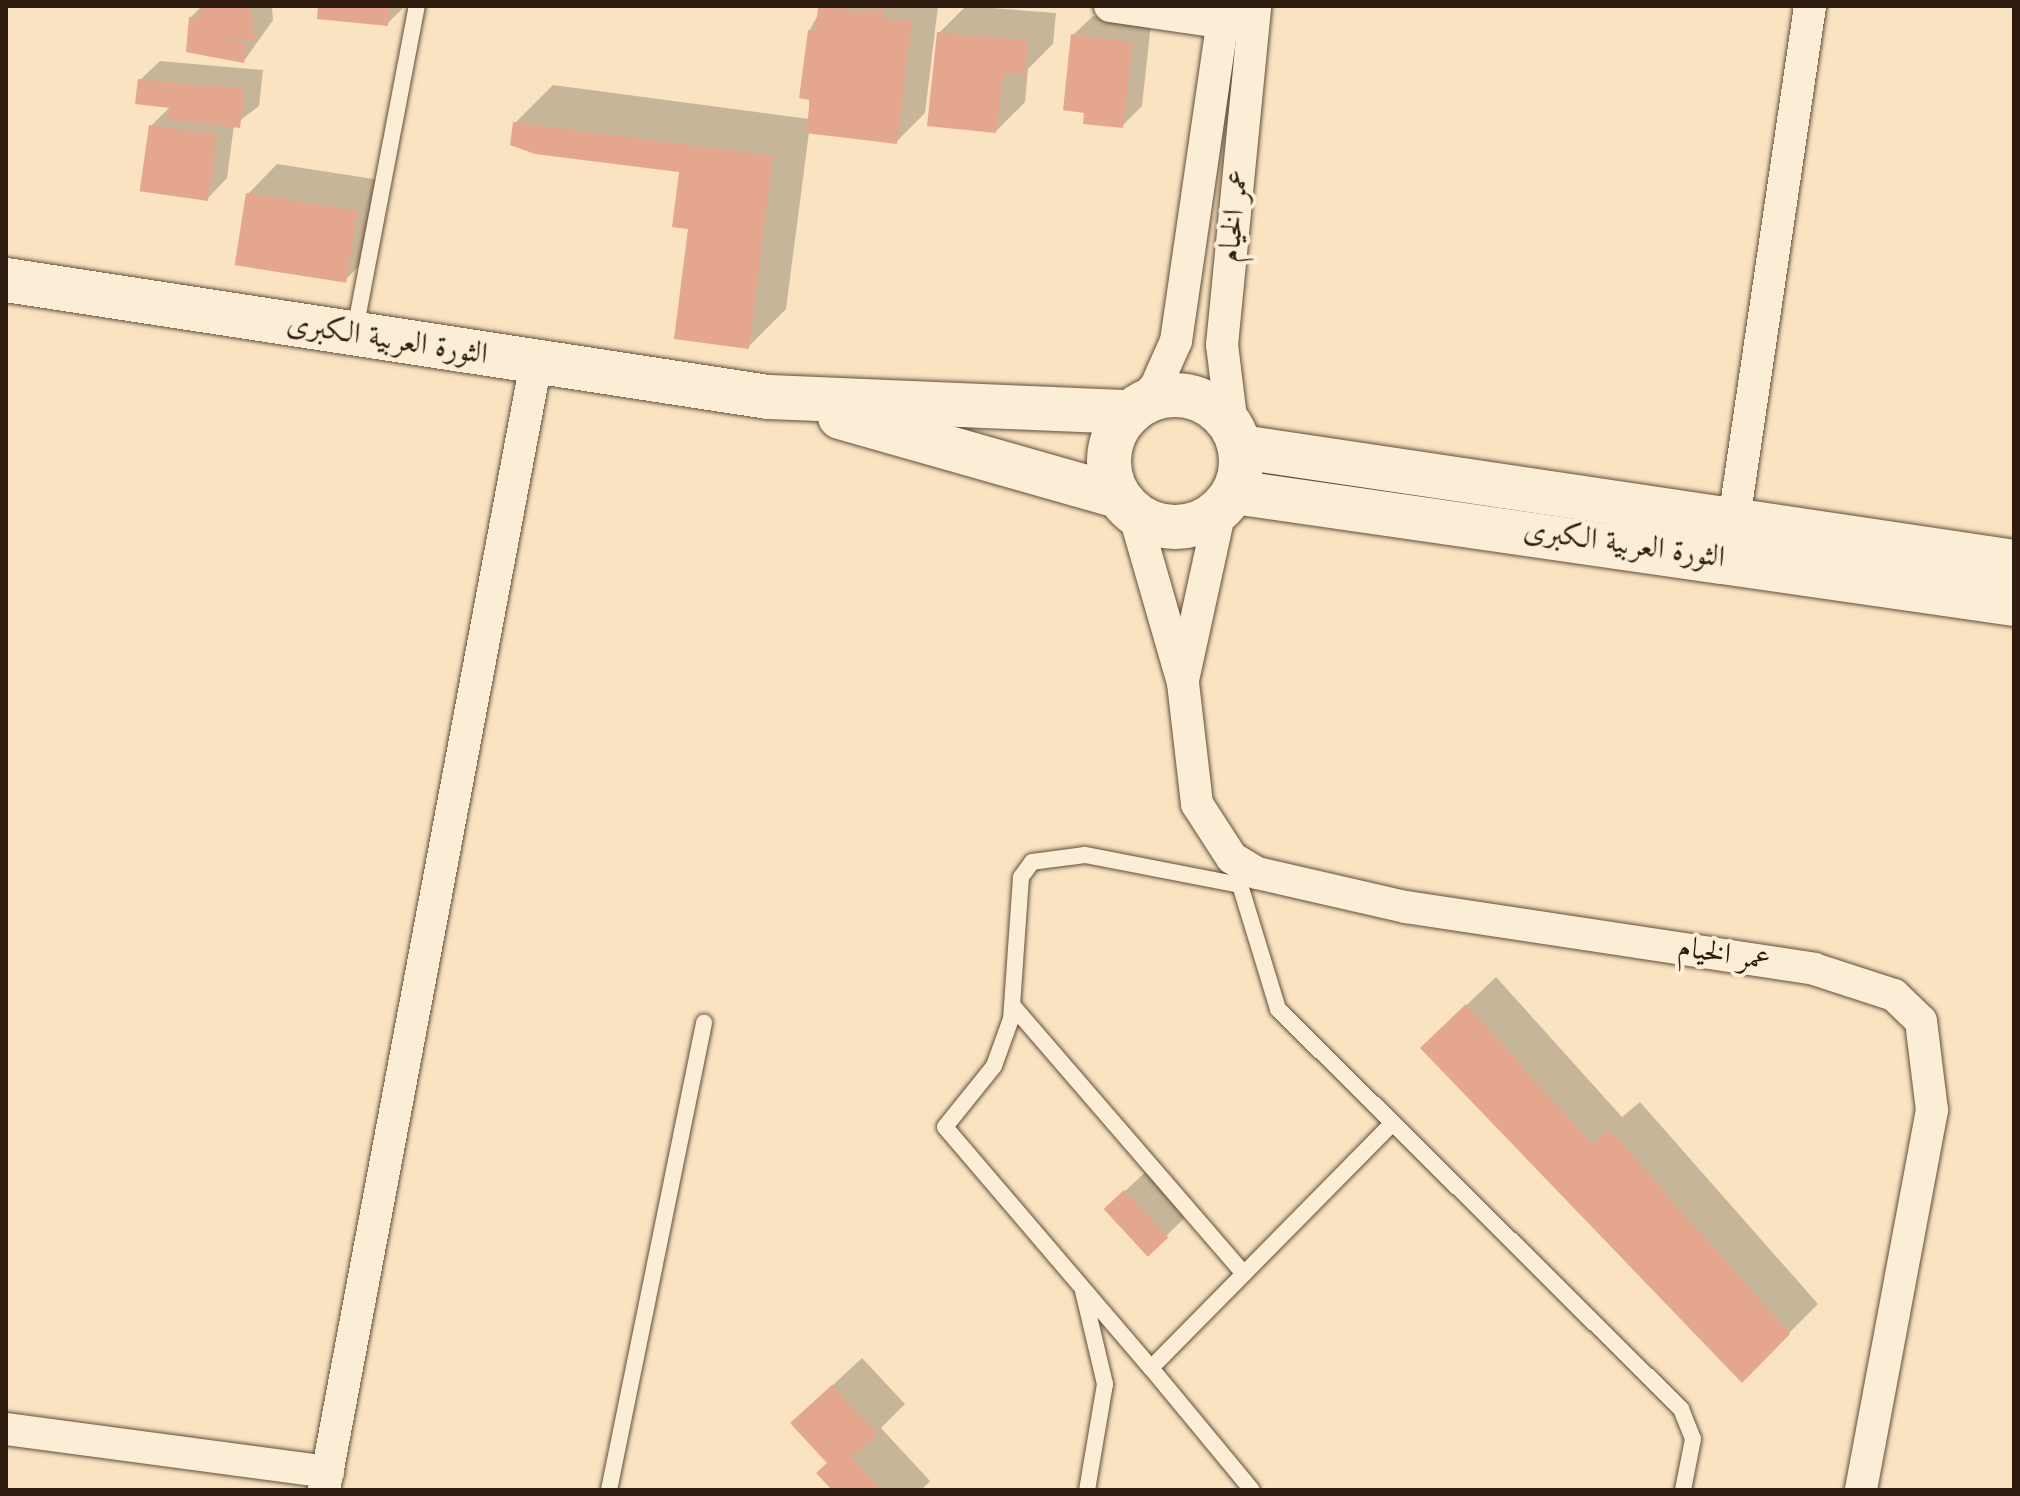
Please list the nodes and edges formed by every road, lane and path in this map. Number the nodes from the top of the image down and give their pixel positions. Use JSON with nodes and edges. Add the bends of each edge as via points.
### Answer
{"nodes":[{"id":1,"x":417,"y":6,"type":"edge"},
{"id":2,"x":1110,"y":6,"type":"edge"},
{"id":3,"x":1810,"y":6,"type":"edge"},
{"id":4,"x":1239,"y":15,"type":"edge"},
{"id":5,"x":6,"y":280,"type":"edge"},
{"id":6,"x":354,"y":334,"type":"junction"},
{"id":7,"x":536,"y":363,"type":"junction"},
{"id":8,"x":768,"y":397,"type":"junction"},
{"id":9,"x":1133,"y":410,"type":"junction"},
{"id":10,"x":1236,"y":436,"type":"junction"},
{"id":11,"x":1227,"y":501,"type":"junction"},
{"id":12,"x":1126,"y":504,"type":"junction"},
{"id":13,"x":1731,"y":540,"type":"junction"},
{"id":14,"x":2014,"y":562,"type":"edge"},
{"id":15,"x":2014,"y":604,"type":"edge"},
{"id":16,"x":1183,"y":683,"type":"junction"},
{"id":17,"x":1236,"y":871,"type":"junction"},
{"id":18,"x":1012,"y":1005,"type":"junction"},
{"id":19,"x":704,"y":1023,"type":"dead end"},
{"id":20,"x":1393,"y":1123,"type":"junction"},
{"id":21,"x":1244,"y":1274,"type":"junction"},
{"id":22,"x":1081,"y":1286,"type":"junction"},
{"id":23,"x":1151,"y":1368,"type":"junction"},
{"id":24,"x":6,"y":1429,"type":"edge"},
{"id":25,"x":326,"y":1481,"type":"edge"},
{"id":26,"x":609,"y":1490,"type":"edge"},
{"id":27,"x":1087,"y":1490,"type":"edge"},
{"id":28,"x":1252,"y":1490,"type":"edge"},
{"id":29,"x":1683,"y":1490,"type":"edge"},
{"id":30,"x":1861,"y":1490,"type":"edge"}],
"edges":[{"from":1,"to":6,"type":"lane"},
{"from":2,"to":4,"type":"street"},
{"from":3,"to":13,"type":"street"},
{"from":4,"to":9,"type":"street","name":"عمر الخيام","via":[[1176,341],[1156,386]]},
{"from":4,"to":10,"type":"street","name":"عمر الخيام","via":[[1222,345]]},
{"from":5,"to":6,"type":"street","name":"الثورة العربية الكبرى"},
{"from":6,"to":7,"type":"street","name":"الثورة العربية الكبرى"},
{"from":7,"to":8,"type":"street","name":"الثورة العربية الكبرى"},
{"from":7,"to":25,"type":"street"},
{"from":8,"to":9,"type":"street","name":"الثورة العربية الكبرى"},
{"from":8,"to":12,"type":"street","name":"الثورة العربية الكبرى"},
{"from":9,"to":10,"type":"street","via":[[1173,394],[1196,398]]},
{"from":9,"to":12,"type":"street","via":[[1109,451]]},
{"from":10,"to":11,"type":"street"},
{"from":10,"to":13,"type":"street","name":"الثورة العربية الكبرى"},
{"from":11,"to":12,"type":"street","via":[[1177,527]]},
{"from":11,"to":13,"type":"street","name":"الثورة العربية الكبرى"},
{"from":11,"to":16,"type":"street"},
{"from":12,"to":16,"type":"street"},
{"from":13,"to":14,"type":"street","name":"الثورة العربية الكبرى"},
{"from":13,"to":15,"type":"street","name":"الثورة العربية الكبرى"},
{"from":16,"to":17,"type":"street","via":[[1197,804]]},
{"from":17,"to":18,"type":"lane","via":[[1085,855],[1032,862],[1021,877]]},
{"from":17,"to":20,"type":"lane","via":[[1278,1009]]},
{"from":17,"to":30,"type":"street","name":"عمر الخيام","via":[[1406,907],[1814,969],[1894,995],[1921,1021],[1932,1110]]},
{"from":18,"to":21,"type":"lane"},
{"from":18,"to":22,"type":"lane","via":[[994,1066],[945,1127]]},
{"from":19,"to":26,"type":"lane"},
{"from":20,"to":21,"type":"lane"},
{"from":20,"to":29,"type":"lane","via":[[1681,1409],[1693,1439]]},
{"from":21,"to":23,"type":"lane"},
{"from":22,"to":23,"type":"lane"},
{"from":22,"to":27,"type":"lane","via":[[1105,1384]]},
{"from":23,"to":28,"type":"lane"},
{"from":24,"to":25,"type":"street"}]}
